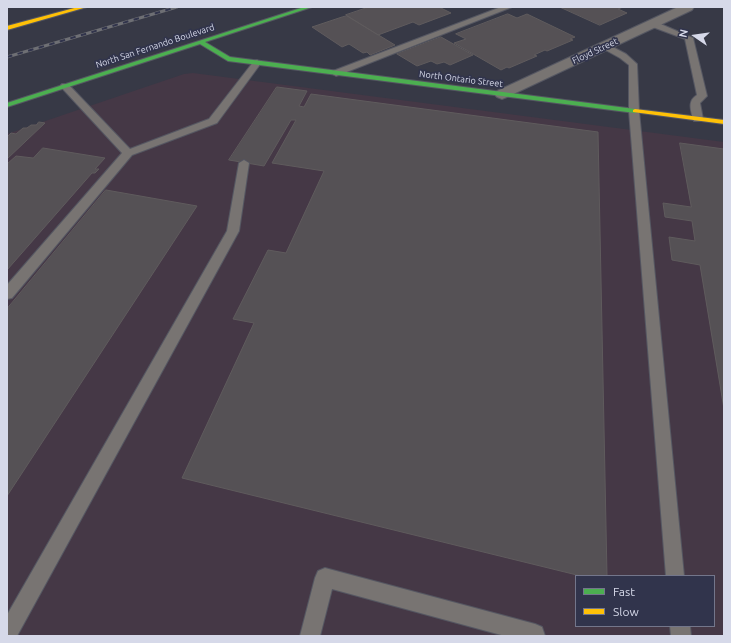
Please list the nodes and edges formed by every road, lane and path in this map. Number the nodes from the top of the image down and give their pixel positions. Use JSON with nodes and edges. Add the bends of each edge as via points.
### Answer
{"nodes":[{"id":1,"x":84,"y":7,"type":"edge"},
{"id":2,"x":309,"y":7,"type":"edge"},
{"id":3,"x":508,"y":7,"type":"edge"},
{"id":4,"x":688,"y":7,"type":"edge"},
{"id":5,"x":60,"y":10,"type":"edge"},
{"id":6,"x":652,"y":24,"type":"junction"},
{"id":7,"x":7,"y":28,"type":"edge"},
{"id":8,"x":201,"y":42,"type":"junction"},
{"id":9,"x":605,"y":46,"type":"junction"},
{"id":10,"x":257,"y":63,"type":"junction"},
{"id":11,"x":336,"y":73,"type":"junction"},
{"id":12,"x":65,"y":86,"type":"junction"},
{"id":13,"x":502,"y":94,"type":"junction"},
{"id":14,"x":7,"y":105,"type":"edge"},
{"id":15,"x":634,"y":111,"type":"junction"},
{"id":16,"x":698,"y":119,"type":"junction"},
{"id":17,"x":724,"y":122,"type":"edge"},
{"id":18,"x":128,"y":153,"type":"junction"},
{"id":19,"x":244,"y":163,"type":"dead end"},
{"id":20,"x":7,"y":294,"type":"edge"},
{"id":21,"x":675,"y":575,"type":"edge"},
{"id":22,"x":7,"y":635,"type":"edge"},
{"id":23,"x":310,"y":636,"type":"edge"},
{"id":24,"x":534,"y":636,"type":"edge"}],
"edges":[{"from":1,"to":5,"type":"street"},
{"from":2,"to":8,"type":"street","name":"North San Fernando Boulevard"},
{"from":3,"to":11,"type":"lane"},
{"from":4,"to":6,"type":"street","name":"Floyd Street"},
{"from":5,"to":7,"type":"street"},
{"from":6,"to":9,"type":"street","name":"Floyd Street"},
{"from":6,"to":16,"type":"lane","via":[[689,38],[702,96],[695,103]]},
{"from":8,"to":10,"type":"street","name":"North Ontario Street","via":[[228,59]]},
{"from":8,"to":12,"type":"street","name":"North San Fernando Boulevard"},
{"from":9,"to":13,"type":"street","name":"Floyd Street"},
{"from":9,"to":15,"type":"lane","via":[[633,64]]},
{"from":10,"to":11,"type":"street","name":"North Ontario Street"},
{"from":10,"to":18,"type":"lane","via":[[213,121]]},
{"from":11,"to":13,"type":"street","name":"North Ontario Street"},
{"from":12,"to":14,"type":"street","name":"North San Fernando Boulevard"},
{"from":12,"to":18,"type":"lane"},
{"from":13,"to":15,"type":"street","name":"North Ontario Street"},
{"from":15,"to":16,"type":"street","name":"North Ontario Street"},
{"from":15,"to":21,"type":"lane"},
{"from":16,"to":17,"type":"street","name":"North Ontario Street"},
{"from":18,"to":20,"type":"lane"},
{"from":19,"to":22,"type":"lane","via":[[233,231]]},
{"from":23,"to":24,"type":"lane","via":[[325,578],[535,634]]}]}
